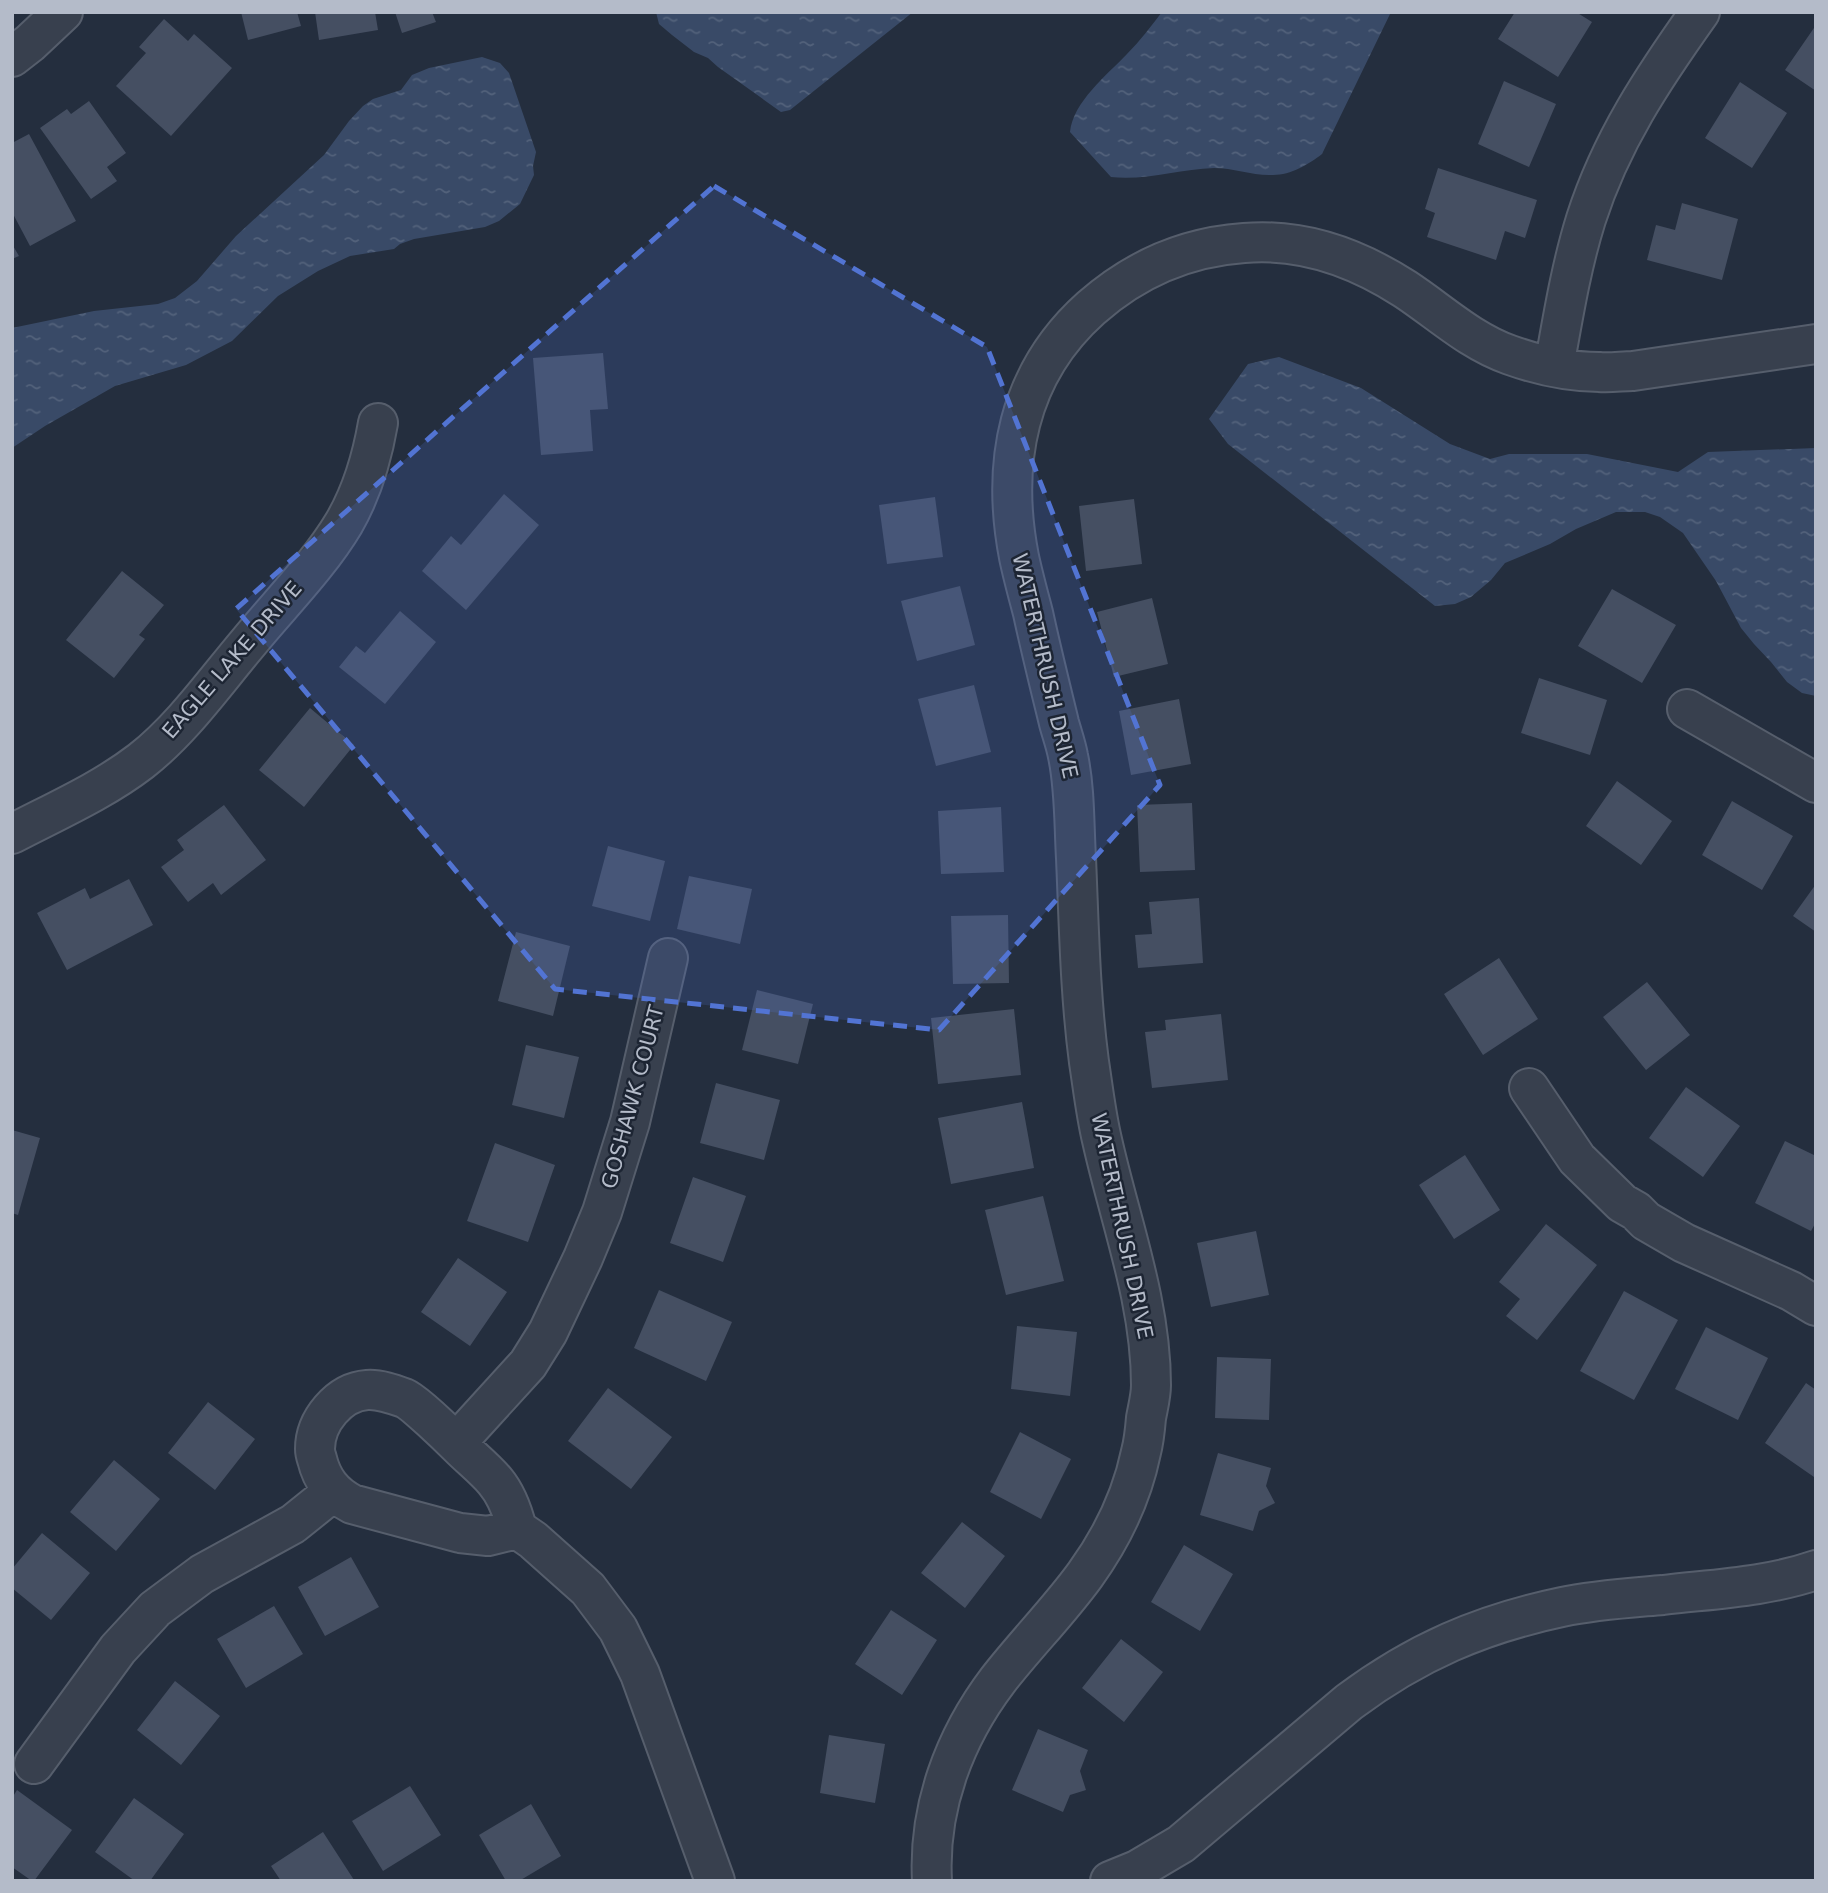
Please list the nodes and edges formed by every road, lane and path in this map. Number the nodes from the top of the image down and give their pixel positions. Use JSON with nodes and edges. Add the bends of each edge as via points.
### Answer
{"nodes":[{"id":1,"x":63,"y":12,"type":"edge"},
{"id":2,"x":1700,"y":12,"type":"edge"},
{"id":3,"x":12,"y":57,"type":"edge"},
{"id":4,"x":1816,"y":344,"type":"edge"},
{"id":5,"x":1554,"y":367,"type":"junction"},
{"id":6,"x":378,"y":423,"type":"dead end"},
{"id":7,"x":1687,"y":709,"type":"dead end"},
{"id":8,"x":1816,"y":783,"type":"edge"},
{"id":9,"x":12,"y":834,"type":"edge"},
{"id":10,"x":668,"y":958,"type":"dead end"},
{"id":11,"x":1529,"y":1088,"type":"dead end"},
{"id":12,"x":1816,"y":1306,"type":"edge"},
{"id":13,"x":456,"y":1443,"type":"junction"},
{"id":14,"x":334,"y":1491,"type":"junction"},
{"id":15,"x":517,"y":1529,"type":"junction"},
{"id":16,"x":1816,"y":1570,"type":"edge"},
{"id":17,"x":34,"y":1764,"type":"dead end"},
{"id":18,"x":715,"y":1881,"type":"edge"},
{"id":19,"x":932,"y":1881,"type":"edge"},
{"id":20,"x":1110,"y":1881,"type":"edge"}],
"edges":[{"from":1,"to":3,"type":"street"},
{"from":2,"to":5,"type":"street","via":[[1636,105],[1605,168],[1577,251]]},
{"from":4,"to":5,"type":"street","name":"WATERTHRUSH DRIVE","via":[[1633,371]]},
{"from":5,"to":19,"type":"street","name":"WATERTHRUSH DRIVE","via":[[1508,355],[1377,272],[1346,258],[1297,245],[1246,242],[1164,261],[1105,296],[1057,345],[1026,404],[1012,472],[1018,554],[1068,757],[1086,1034],[1100,1134],[1147,1331],[1150,1399],[1137,1468],[1104,1547],[1000,1677],[963,1735],[937,1813]]},
{"from":6,"to":9,"type":"street","name":"EAGLE LAKE DRIVE","via":[[357,496],[330,544],[183,719],[125,773]]},
{"from":7,"to":8,"type":"street"},
{"from":10,"to":13,"type":"street","name":"GOSHAWK COURT","via":[[630,1122],[583,1258],[535,1354]]},
{"from":11,"to":12,"type":"street","via":[[1577,1159],[1622,1203],[1684,1243]]},
{"from":13,"to":14,"type":"street","via":[[406,1398],[368,1390],[349,1395],[320,1425],[315,1449],[320,1472]]},
{"from":13,"to":15,"type":"street","via":[[495,1480]]},
{"from":14,"to":15,"type":"street","via":[[352,1504],[460,1533],[488,1536]]},
{"from":14,"to":17,"type":"street","via":[[293,1524],[202,1574],[155,1609],[118,1649]]},
{"from":15,"to":18,"type":"street","via":[[588,1589],[618,1629],[640,1674]]},
{"from":16,"to":20,"type":"street","via":[[1748,1585],[1562,1607],[1452,1640],[1349,1702],[1181,1844]]}]}
